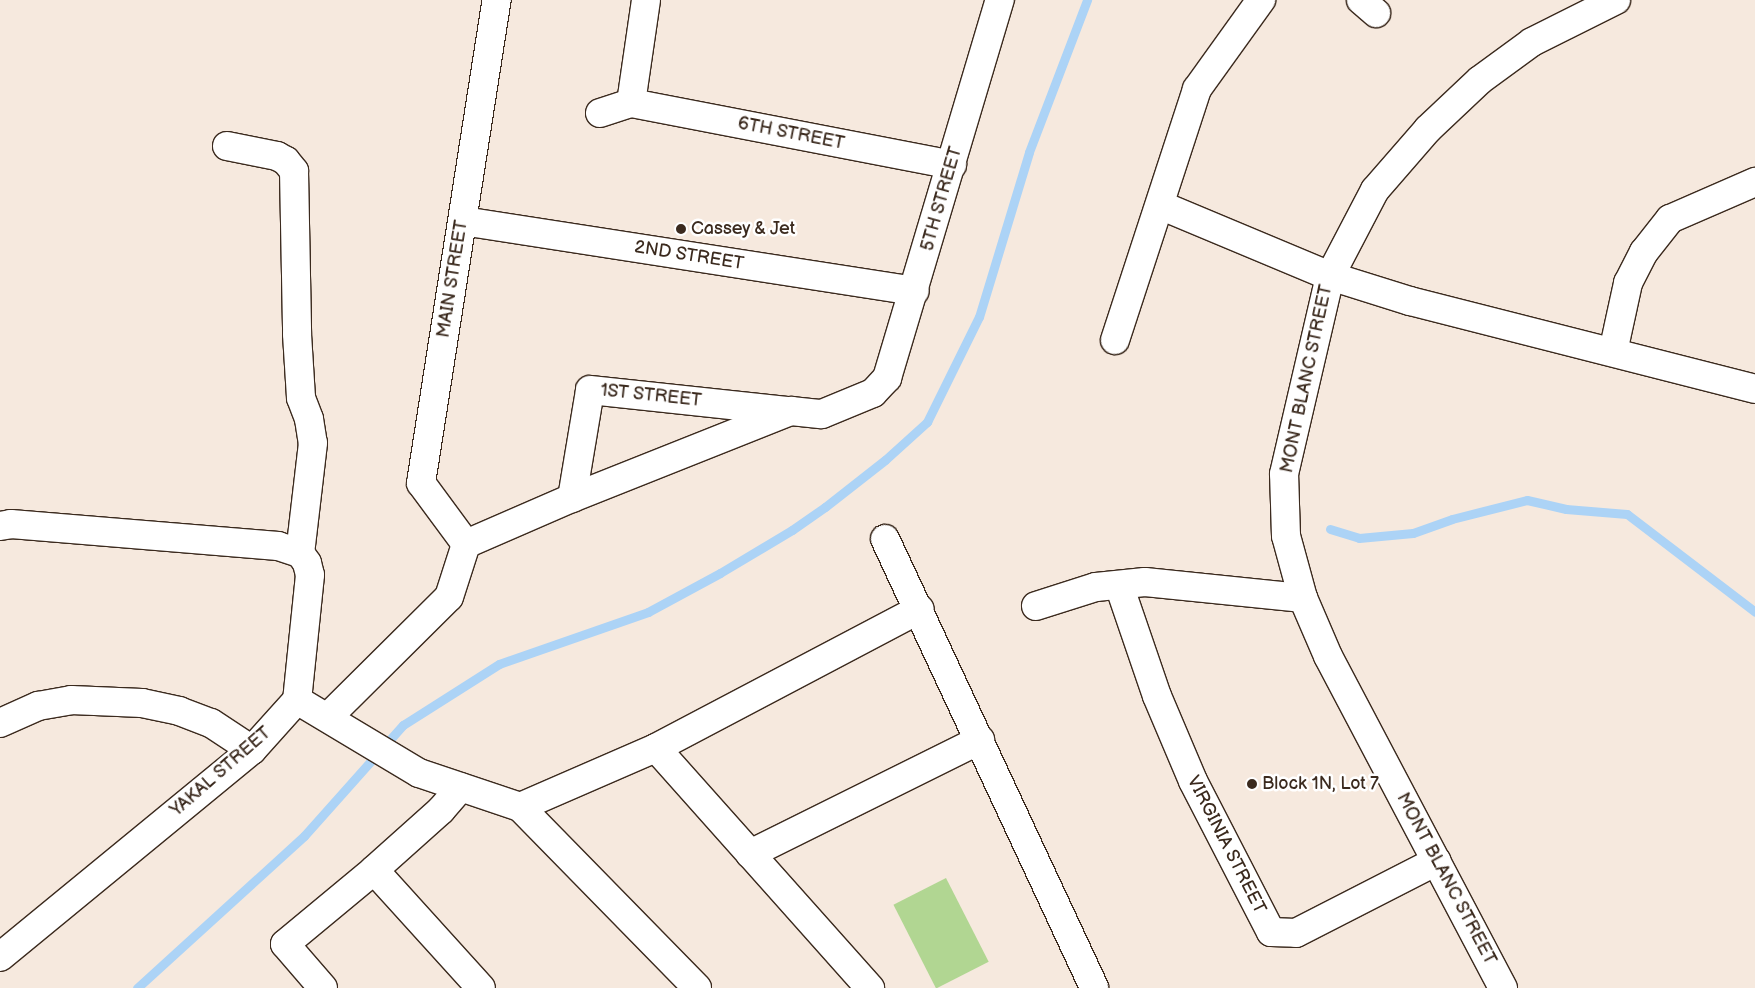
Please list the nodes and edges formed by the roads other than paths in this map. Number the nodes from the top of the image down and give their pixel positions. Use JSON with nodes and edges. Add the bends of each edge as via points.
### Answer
{"nodes":[{"id":1,"x":497,"y":0,"type":"edge"},
{"id":2,"x":646,"y":0,"type":"edge"},
{"id":3,"x":1000,"y":0,"type":"edge"},
{"id":4,"x":1261,"y":0,"type":"edge"},
{"id":5,"x":1616,"y":0,"type":"edge"},
{"id":6,"x":631,"y":103,"type":"junction"},
{"id":7,"x":600,"y":113,"type":"dead end"},
{"id":8,"x":228,"y":146,"type":"dead end"},
{"id":9,"x":952,"y":165,"type":"junction"},
{"id":10,"x":1755,"y":182,"type":"edge"},
{"id":11,"x":1160,"y":205,"type":"junction"},
{"id":12,"x":462,"y":221,"type":"junction"},
{"id":13,"x":1330,"y":276,"type":"junction"},
{"id":14,"x":915,"y":291,"type":"junction"},
{"id":15,"x":1115,"y":340,"type":"dead end"},
{"id":16,"x":1613,"y":352,"type":"junction"},
{"id":17,"x":1755,"y":389,"type":"edge"},
{"id":18,"x":873,"y":392,"type":"joint"},
{"id":19,"x":791,"y":412,"type":"junction"},
{"id":20,"x":572,"y":498,"type":"junction"},
{"id":21,"x":0,"y":526,"type":"edge"},
{"id":22,"x":886,"y":539,"type":"dead end"},
{"id":23,"x":466,"y":544,"type":"junction"},
{"id":24,"x":300,"y":553,"type":"junction"},
{"id":25,"x":1119,"y":585,"type":"junction"},
{"id":26,"x":1303,"y":598,"type":"junction"},
{"id":27,"x":1036,"y":606,"type":"dead end"},
{"id":28,"x":920,"y":609,"type":"junction"},
{"id":29,"x":298,"y":700,"type":"junction"},
{"id":30,"x":328,"y":717,"type":"junction"},
{"id":31,"x":0,"y":723,"type":"edge"},
{"id":32,"x":980,"y":740,"type":"junction"},
{"id":33,"x":656,"y":748,"type":"junction"},
{"id":34,"x":252,"y":750,"type":"junction"},
{"id":35,"x":461,"y":787,"type":"junction"},
{"id":36,"x":520,"y":807,"type":"junction"},
{"id":37,"x":750,"y":854,"type":"junction"},
{"id":38,"x":1437,"y":861,"type":"junction"},
{"id":39,"x":374,"y":870,"type":"junction"},
{"id":40,"x":0,"y":957,"type":"edge"},
{"id":41,"x":323,"y":988,"type":"edge"},
{"id":42,"x":481,"y":988,"type":"edge"},
{"id":43,"x":697,"y":988,"type":"edge"},
{"id":44,"x":870,"y":988,"type":"edge"},
{"id":45,"x":1094,"y":988,"type":"edge"},
{"id":46,"x":1503,"y":988,"type":"edge"}],
"edges":[{"from":1,"to":12,"type":"street","name":"MAIN STREET"},
{"from":2,"to":6,"type":"street"},
{"from":3,"to":9,"type":"street","name":"5TH STREET"},
{"from":4,"to":11,"type":"street","via":[[1197,89]]},
{"from":5,"to":13,"type":"street","name":"MONT BLANC STREET","via":[[1532,42],[1480,80],[1428,129],[1374,190]]},
{"from":6,"to":7,"type":"street"},
{"from":6,"to":9,"type":"street","name":"6TH STREET"},
{"from":8,"to":24,"type":"street","via":[[278,156],[294,171],[301,398],[313,443]]},
{"from":9,"to":14,"type":"street","name":"5TH STREET"},
{"from":10,"to":16,"type":"street","via":[[1670,219],[1644,252],[1628,283]]},
{"from":11,"to":13,"type":"street"},
{"from":11,"to":15,"type":"street"},
{"from":12,"to":14,"type":"street","name":"2ND STREET"},
{"from":12,"to":23,"type":"street","name":"MAIN STREET","via":[[421,483]]},
{"from":13,"to":16,"type":"street","via":[[1410,301]]},
{"from":13,"to":26,"type":"street","name":"MONT BLANC STREET","via":[[1284,474],[1286,536]]},
{"from":14,"to":18,"type":"street","name":"5TH STREET","via":[[887,378]]},
{"from":16,"to":17,"type":"street"},
{"from":18,"to":19,"type":"street","name":"1ST STREET","via":[[822,414]]},
{"from":19,"to":20,"type":"street","name":"1ST STREET"},
{"from":19,"to":20,"type":"street","name":"1ST STREET","via":[[590,390]]},
{"from":20,"to":23,"type":"street","name":"1ST STREET"},
{"from":21,"to":24,"type":"street","via":[[11,524],[278,546]]},
{"from":22,"to":28,"type":"street"},
{"from":23,"to":30,"type":"street","via":[[449,597]]},
{"from":24,"to":29,"type":"street","via":[[310,574]]},
{"from":25,"to":26,"type":"street","via":[[1145,582]]},
{"from":25,"to":27,"type":"street","via":[[1096,587]]},
{"from":25,"to":38,"type":"street","name":"VIRGINIA STREET","via":[[1156,696],[1193,781],[1271,932],[1296,933]]},
{"from":26,"to":38,"type":"street","name":"MONT BLANC STREET","via":[[1328,656]]},
{"from":28,"to":32,"type":"street"},
{"from":28,"to":33,"type":"street"},
{"from":29,"to":30,"type":"street"},
{"from":29,"to":34,"type":"street","name":"YAKAL STREET"},
{"from":30,"to":35,"type":"street","via":[[420,772]]},
{"from":31,"to":34,"type":"street","via":[[38,706],[71,700],[142,703],[179,711],[211,723]]},
{"from":32,"to":37,"type":"street"},
{"from":32,"to":45,"type":"street"},
{"from":33,"to":36,"type":"street"},
{"from":33,"to":37,"type":"street"},
{"from":34,"to":40,"type":"street","name":"YAKAL STREET"},
{"from":35,"to":36,"type":"street"},
{"from":35,"to":39,"type":"street","via":[[441,810]]},
{"from":36,"to":43,"type":"street"},
{"from":37,"to":44,"type":"street"},
{"from":38,"to":46,"type":"street","name":"MONT BLANC STREET"},
{"from":39,"to":41,"type":"street","via":[[285,944]]},
{"from":39,"to":42,"type":"street"}]}
